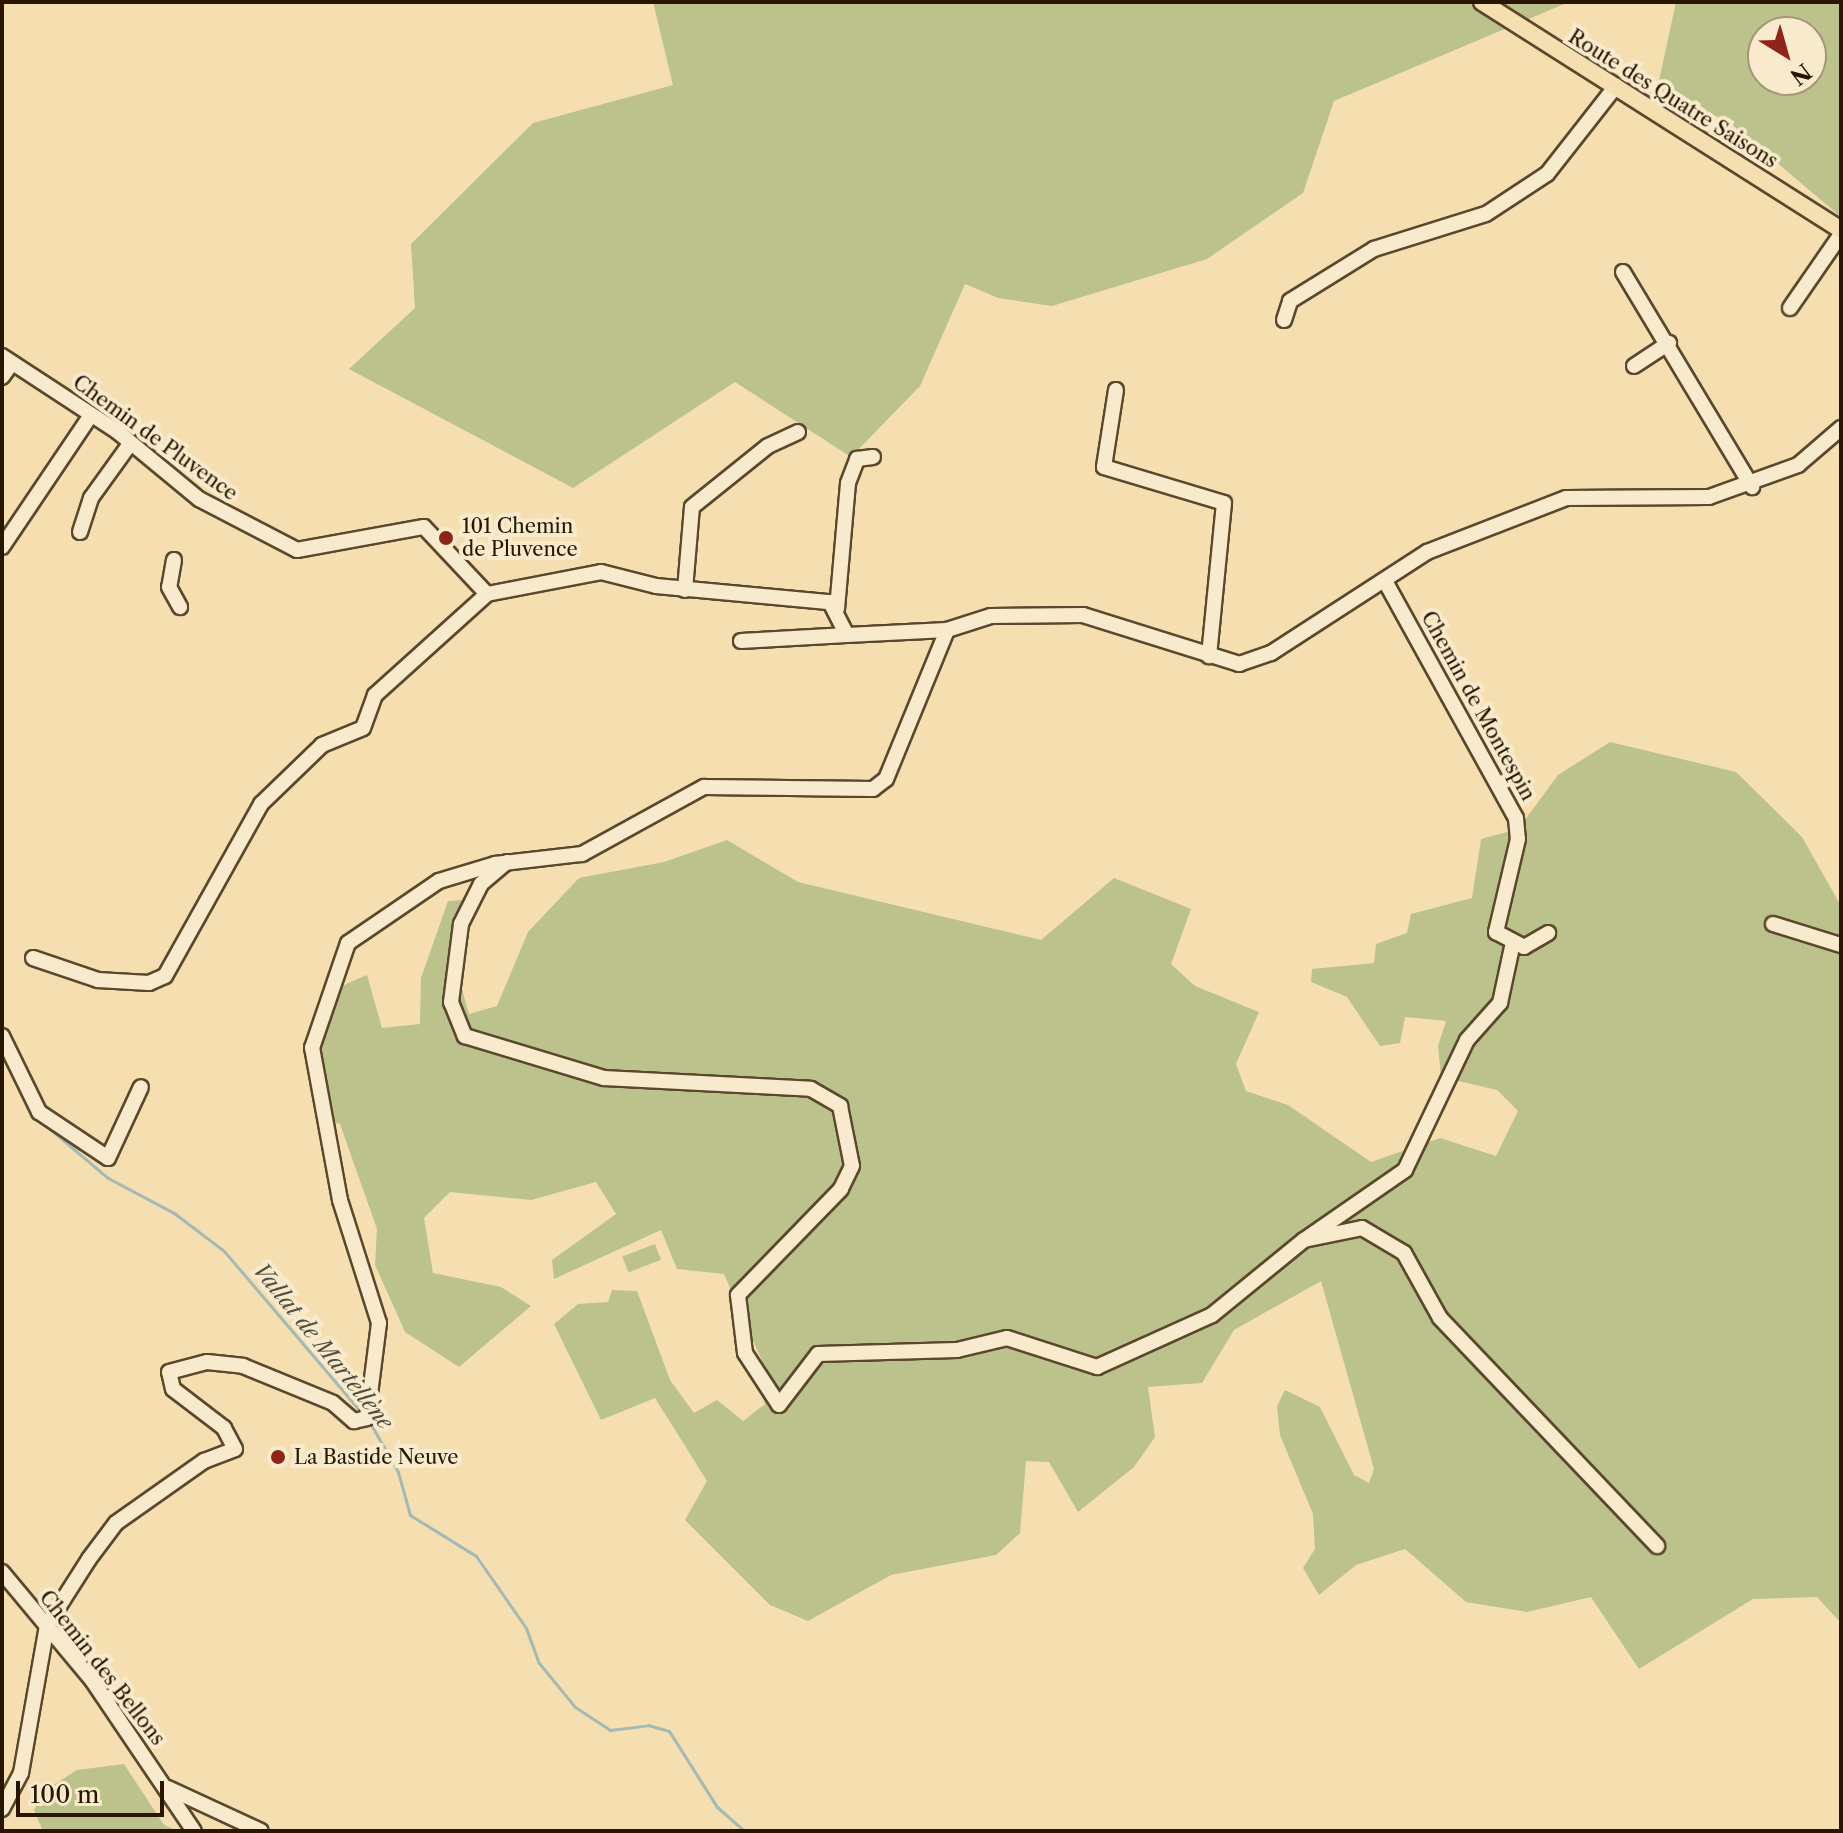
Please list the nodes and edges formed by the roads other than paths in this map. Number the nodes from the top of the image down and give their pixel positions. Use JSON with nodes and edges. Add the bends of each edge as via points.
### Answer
{"nodes":[{"id":1,"x":1482,"y":2,"type":"edge"},
{"id":2,"x":1616,"y":86,"type":"junction"},
{"id":3,"x":1841,"y":232,"type":"edge"},
{"id":4,"x":1623,"y":272,"type":"dead end"},
{"id":5,"x":1790,"y":308,"type":"dead end"},
{"id":6,"x":1284,"y":320,"type":"dead end"},
{"id":7,"x":1669,"y":343,"type":"junction"},
{"id":8,"x":7,"y":360,"type":"edge"},
{"id":9,"x":1634,"y":366,"type":"dead end"},
{"id":10,"x":2,"y":377,"type":"edge"},
{"id":11,"x":1116,"y":390,"type":"dead end"},
{"id":12,"x":91,"y":415,"type":"junction"},
{"id":13,"x":1841,"y":428,"type":"edge"},
{"id":14,"x":798,"y":432,"type":"dead end"},
{"id":15,"x":130,"y":444,"type":"junction"},
{"id":16,"x":873,"y":457,"type":"dead end"},
{"id":17,"x":1752,"y":487,"type":"junction"},
{"id":18,"x":80,"y":532,"type":"dead end"},
{"id":19,"x":2,"y":547,"type":"edge"},
{"id":20,"x":174,"y":560,"type":"dead end"},
{"id":21,"x":1385,"y":581,"type":"junction"},
{"id":22,"x":685,"y":590,"type":"junction"},
{"id":23,"x":487,"y":594,"type":"junction"},
{"id":24,"x":180,"y":607,"type":"dead end"},
{"id":25,"x":837,"y":609,"type":"junction"},
{"id":26,"x":947,"y":630,"type":"junction"},
{"id":27,"x":847,"y":635,"type":"junction"},
{"id":28,"x":741,"y":641,"type":"dead end"},
{"id":29,"x":1209,"y":656,"type":"junction"},
{"id":30,"x":507,"y":862,"type":"junction"},
{"id":31,"x":1773,"y":924,"type":"dead end"},
{"id":32,"x":1548,"y":933,"type":"dead end"},
{"id":33,"x":1841,"y":945,"type":"edge"},
{"id":34,"x":1512,"y":947,"type":"junction"},
{"id":35,"x":33,"y":958,"type":"dead end"},
{"id":36,"x":2,"y":1036,"type":"edge"},
{"id":37,"x":141,"y":1087,"type":"dead end"},
{"id":38,"x":1304,"y":1240,"type":"junction"},
{"id":39,"x":1657,"y":1546,"type":"dead end"},
{"id":40,"x":2,"y":1572,"type":"edge"},
{"id":41,"x":47,"y":1625,"type":"junction"},
{"id":42,"x":168,"y":1788,"type":"junction"},
{"id":43,"x":2,"y":1809,"type":"edge"},
{"id":44,"x":194,"y":1831,"type":"edge"},
{"id":45,"x":261,"y":1831,"type":"edge"}],
"edges":[{"from":1,"to":2,"type":"main road","name":"Route des Quatre Saisons"},
{"from":2,"to":3,"type":"main road","name":"Route des Quatre Saisons"},
{"from":2,"to":6,"type":"street","via":[[1547,174],[1486,214],[1374,249],[1290,301]]},
{"from":3,"to":5,"type":"street"},
{"from":4,"to":7,"type":"street"},
{"from":7,"to":9,"type":"street"},
{"from":7,"to":17,"type":"street"},
{"from":8,"to":10,"type":"street"},
{"from":8,"to":12,"type":"street","name":"Chemin de Pluvence"},
{"from":11,"to":29,"type":"street","via":[[1104,467],[1224,503]]},
{"from":12,"to":15,"type":"street","name":"Chemin de Pluvence"},
{"from":12,"to":19,"type":"street"},
{"from":13,"to":17,"type":"street","via":[[1798,465]]},
{"from":14,"to":22,"type":"street","via":[[768,446],[692,507]]},
{"from":15,"to":18,"type":"street","via":[[91,498]]},
{"from":15,"to":23,"type":"street","name":"Chemin de Pluvence","via":[[199,499],[297,550],[424,527]]},
{"from":16,"to":25,"type":"street","via":[[857,459],[848,483]]},
{"from":17,"to":21,"type":"street","via":[[1673,500],[1566,498],[1427,552]]},
{"from":20,"to":24,"type":"street","via":[[169,587]]},
{"from":21,"to":29,"type":"street","via":[[1258,660],[1239,664]]},
{"from":21,"to":34,"type":"street","name":"Chemin de Montespin","via":[[1516,818],[1518,839],[1496,932]]},
{"from":22,"to":23,"type":"street","via":[[601,572]]},
{"from":22,"to":25,"type":"street"},
{"from":23,"to":35,"type":"street","via":[[375,695],[363,728],[322,745],[261,804],[177,961],[149,983],[85,978]]},
{"from":25,"to":27,"type":"street"},
{"from":26,"to":27,"type":"street"},
{"from":26,"to":29,"type":"street","via":[[991,616],[1083,615]]},
{"from":26,"to":30,"type":"street","via":[[886,779],[873,789],[704,787],[582,854]]},
{"from":27,"to":28,"type":"street"},
{"from":30,"to":38,"type":"street","via":[[481,884],[461,924],[451,1002],[465,1036],[604,1078],[811,1089],[840,1106],[851,1146],[847,1178],[738,1295],[745,1353],[779,1405],[818,1354],[957,1350],[1007,1338],[1097,1367],[1212,1315]]},
{"from":30,"to":41,"type":"street","via":[[439,881],[348,943],[314,1034],[316,1078],[340,1200],[379,1323],[367,1418],[354,1421],[333,1403],[243,1366],[173,1370],[173,1389],[224,1428],[234,1452],[204,1461],[116,1523]]},
{"from":31,"to":33,"type":"street"},
{"from":32,"to":34,"type":"street"},
{"from":34,"to":38,"type":"street","via":[[1500,1003],[1467,1040],[1405,1170]]},
{"from":36,"to":37,"type":"street","via":[[39,1112],[108,1158]]},
{"from":38,"to":39,"type":"street","via":[[1362,1228],[1398,1248],[1440,1318]]},
{"from":40,"to":41,"type":"street","name":"Chemin des Bellons"},
{"from":41,"to":42,"type":"street","name":"Chemin des Bellons"},
{"from":41,"to":43,"type":"street","via":[[21,1773]]},
{"from":42,"to":44,"type":"street","name":"Chemin des Bellons"},
{"from":42,"to":45,"type":"street"}]}
